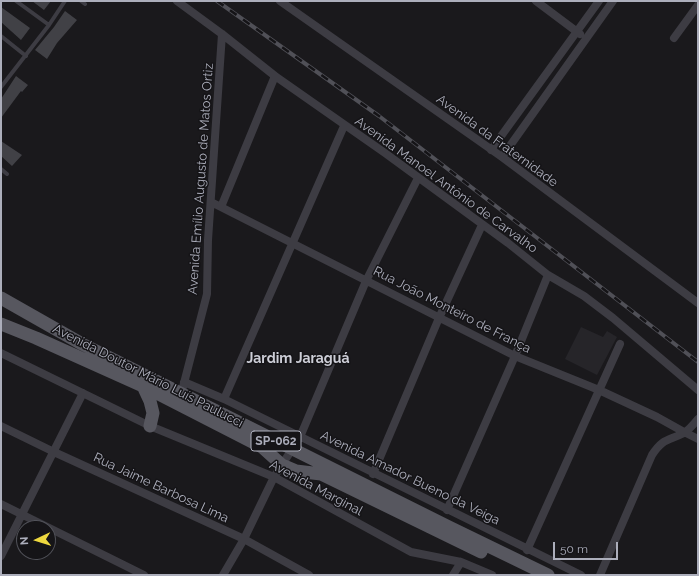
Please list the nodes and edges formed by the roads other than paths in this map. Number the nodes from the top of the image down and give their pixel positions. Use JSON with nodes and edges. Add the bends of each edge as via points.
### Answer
{"nodes":[{"id":1,"x":16,"y":1,"type":"edge"},
{"id":2,"x":65,"y":1,"type":"edge"},
{"id":3,"x":81,"y":1,"type":"edge"},
{"id":4,"x":178,"y":1,"type":"edge"},
{"id":5,"x":280,"y":1,"type":"edge"},
{"id":6,"x":536,"y":1,"type":"edge"},
{"id":7,"x":599,"y":1,"type":"edge"},
{"id":8,"x":613,"y":1,"type":"edge"},
{"id":9,"x":84,"y":4,"type":"dead end"},
{"id":10,"x":698,"y":5,"type":"edge"},
{"id":11,"x":49,"y":25,"type":"junction"},
{"id":12,"x":577,"y":32,"type":"junction"},
{"id":13,"x":222,"y":34,"type":"junction"},
{"id":14,"x":1,"y":36,"type":"edge"},
{"id":15,"x":586,"y":38,"type":"junction"},
{"id":16,"x":674,"y":38,"type":"dead end"},
{"id":17,"x":26,"y":56,"type":"junction"},
{"id":18,"x":275,"y":76,"type":"junction"},
{"id":19,"x":2,"y":85,"type":"edge"},
{"id":20,"x":344,"y":126,"type":"junction"},
{"id":21,"x":492,"y":150,"type":"junction"},
{"id":22,"x":502,"y":157,"type":"junction"},
{"id":23,"x":1,"y":170,"type":"edge"},
{"id":24,"x":7,"y":174,"type":"dead end"},
{"id":25,"x":418,"y":178,"type":"junction"},
{"id":26,"x":211,"y":202,"type":"junction"},
{"id":27,"x":221,"y":206,"type":"junction"},
{"id":28,"x":482,"y":225,"type":"junction"},
{"id":29,"x":293,"y":243,"type":"junction"},
{"id":30,"x":548,"y":275,"type":"junction"},
{"id":31,"x":366,"y":281,"type":"junction"},
{"id":32,"x":3,"y":300,"type":"edge"},
{"id":33,"x":698,"y":303,"type":"edge"},
{"id":34,"x":439,"y":318,"type":"junction"},
{"id":35,"x":1,"y":324,"type":"edge"},
{"id":36,"x":620,"y":344,"type":"dead end"},
{"id":37,"x":1,"y":353,"type":"edge"},
{"id":38,"x":515,"y":356,"type":"junction"},
{"id":39,"x":143,"y":386,"type":"junction"},
{"id":40,"x":182,"y":388,"type":"junction"},
{"id":41,"x":599,"y":390,"type":"junction"},
{"id":42,"x":698,"y":390,"type":"edge"},
{"id":43,"x":83,"y":393,"type":"junction"},
{"id":44,"x":224,"y":399,"type":"junction"},
{"id":45,"x":698,"y":419,"type":"edge"},
{"id":46,"x":1,"y":426,"type":"edge"},
{"id":47,"x":150,"y":426,"type":"junction"},
{"id":48,"x":684,"y":432,"type":"junction"},
{"id":49,"x":300,"y":437,"type":"junction"},
{"id":50,"x":698,"y":439,"type":"edge"},
{"id":51,"x":292,"y":449,"type":"junction"},
{"id":52,"x":54,"y":452,"type":"junction"},
{"id":53,"x":282,"y":465,"type":"junction"},
{"id":54,"x":374,"y":474,"type":"junction"},
{"id":55,"x":274,"y":477,"type":"junction"},
{"id":56,"x":1,"y":504,"type":"edge"},
{"id":57,"x":447,"y":510,"type":"junction"},
{"id":58,"x":22,"y":514,"type":"junction"},
{"id":59,"x":244,"y":539,"type":"junction"},
{"id":60,"x":527,"y":550,"type":"junction"},
{"id":61,"x":1,"y":556,"type":"edge"},
{"id":62,"x":461,"y":562,"type":"junction"},
{"id":63,"x":144,"y":575,"type":"edge"},
{"id":64,"x":223,"y":575,"type":"edge"},
{"id":65,"x":308,"y":575,"type":"edge"},
{"id":66,"x":453,"y":575,"type":"edge"},
{"id":67,"x":492,"y":575,"type":"edge"},
{"id":68,"x":529,"y":575,"type":"edge"},
{"id":69,"x":548,"y":575,"type":"edge"},
{"id":70,"x":581,"y":575,"type":"edge"},
{"id":71,"x":600,"y":575,"type":"edge"}],
"edges":[{"from":1,"to":11,"type":"lane"},
{"from":2,"to":11,"type":"lane"},
{"from":3,"to":9,"type":"lane"},
{"from":4,"to":13,"type":"street","name":"Avenida Manoel Antônio de Carvalho"},
{"from":5,"to":21,"type":"street","name":"Avenida da Fraternidade"},
{"from":6,"to":12,"type":"street"},
{"from":7,"to":12,"type":"street"},
{"from":8,"to":15,"type":"street"},
{"from":10,"to":16,"type":"street"},
{"from":11,"to":17,"type":"lane"},
{"from":12,"to":15,"type":"street"},
{"from":12,"to":21,"type":"street"},
{"from":13,"to":18,"type":"street","name":"Avenida Manoel Antônio de Carvalho"},
{"from":13,"to":26,"type":"street","name":"Avenida Emílio Augusto de Matos Ortiz"},
{"from":14,"to":17,"type":"lane"},
{"from":15,"to":22,"type":"street"},
{"from":17,"to":19,"type":"lane"},
{"from":18,"to":20,"type":"street","name":"Avenida Manoel Antônio de Carvalho"},
{"from":18,"to":27,"type":"street"},
{"from":20,"to":25,"type":"street","name":"Avenida Manoel Antônio de Carvalho"},
{"from":20,"to":29,"type":"street"},
{"from":21,"to":22,"type":"street","name":"Avenida da Fraternidade"},
{"from":22,"to":33,"type":"street","name":"Avenida da Fraternidade"},
{"from":23,"to":24,"type":"lane"},
{"from":25,"to":28,"type":"street","name":"Avenida Manoel Antônio de Carvalho"},
{"from":25,"to":31,"type":"street"},
{"from":26,"to":27,"type":"street","name":"Rua João Monteiro de França"},
{"from":26,"to":40,"type":"street","name":"Avenida Emílio Augusto de Matos Ortiz","via":[[207,294]]},
{"from":27,"to":29,"type":"street","name":"Rua João Monteiro de França"},
{"from":28,"to":30,"type":"street","name":"Avenida Manoel Antônio de Carvalho"},
{"from":28,"to":34,"type":"street"},
{"from":29,"to":31,"type":"street","name":"Rua João Monteiro de França"},
{"from":29,"to":44,"type":"street"},
{"from":30,"to":38,"type":"street"},
{"from":30,"to":42,"type":"street","name":"Avenida Manoel Antônio de Carvalho","via":[[584,296],[613,318]]},
{"from":31,"to":34,"type":"street","name":"Rua João Monteiro de França"},
{"from":31,"to":49,"type":"street"},
{"from":32,"to":35,"type":"main road","number":"SP-062","via":[[11,307],[12,312]]},
{"from":32,"to":40,"type":"main road","name":"Avenida Doutor Mário Luís Paulucci","number":"SP-062","via":[[82,344]]},
{"from":34,"to":38,"type":"street","name":"Rua João Monteiro de França"},
{"from":34,"to":54,"type":"street"},
{"from":35,"to":39,"type":"main road","name":"Avenida Doutor Mário Luís Paulucci","number":"SP-062"},
{"from":36,"to":41,"type":"street"},
{"from":37,"to":43,"type":"street","name":"Avenida Marginal"},
{"from":38,"to":41,"type":"street","name":"Rua João Monteiro de França"},
{"from":38,"to":57,"type":"street"},
{"from":39,"to":47,"type":"main road","via":[[153,413]]},
{"from":39,"to":53,"type":"main road","name":"Avenida Doutor Mário Luís Paulucci","number":"SP-062","via":[[262,446]]},
{"from":40,"to":44,"type":"street","name":"Avenida Amador Bueno da Veiga"},
{"from":40,"to":51,"type":"main road","name":"Avenida Doutor Mário Luís Paulucci","number":"SP-062"},
{"from":41,"to":48,"type":"street","name":"Rua João Monteiro de França"},
{"from":41,"to":60,"type":"street"},
{"from":43,"to":47,"type":"street","name":"Avenida Marginal"},
{"from":43,"to":52,"type":"street"},
{"from":44,"to":49,"type":"street","name":"Avenida Amador Bueno da Veiga"},
{"from":45,"to":48,"type":"street"},
{"from":46,"to":52,"type":"street","name":"Rua Jaime Barbosa Lima"},
{"from":47,"to":55,"type":"street","name":"Avenida Marginal"},
{"from":48,"to":50,"type":"street","name":"Rua João Monteiro de França"},
{"from":48,"to":71,"type":"street","via":[[667,439],[652,455]]},
{"from":49,"to":51,"type":"street"},
{"from":49,"to":54,"type":"street","name":"Avenida Amador Bueno da Veiga"},
{"from":51,"to":53,"type":"street"},
{"from":51,"to":69,"type":"main road","name":"Avenida Doutor Mário Luís Paulucci","number":"SP-062"},
{"from":52,"to":58,"type":"street"},
{"from":52,"to":59,"type":"street","name":"Rua Jaime Barbosa Lima"},
{"from":53,"to":55,"type":"street"},
{"from":53,"to":68,"type":"main road","name":"Avenida Doutor Mário Luís Paulucci","number":"SP-062","via":[[296,471],[321,474]]},
{"from":54,"to":57,"type":"street","name":"Avenida Amador Bueno da Veiga"},
{"from":55,"to":59,"type":"street"},
{"from":55,"to":62,"type":"street","name":"Avenida Marginal","via":[[411,552]]},
{"from":56,"to":58,"type":"street"},
{"from":57,"to":60,"type":"street","name":"Avenida Amador Bueno da Veiga"},
{"from":58,"to":61,"type":"street"},
{"from":58,"to":63,"type":"street"},
{"from":59,"to":64,"type":"street"},
{"from":59,"to":65,"type":"street","name":"Rua Jaime Barbosa Lima"},
{"from":60,"to":70,"type":"street","name":"Avenida Amador Bueno da Veiga"},
{"from":62,"to":66,"type":"street"},
{"from":62,"to":67,"type":"street","name":"Avenida Marginal"}]}
